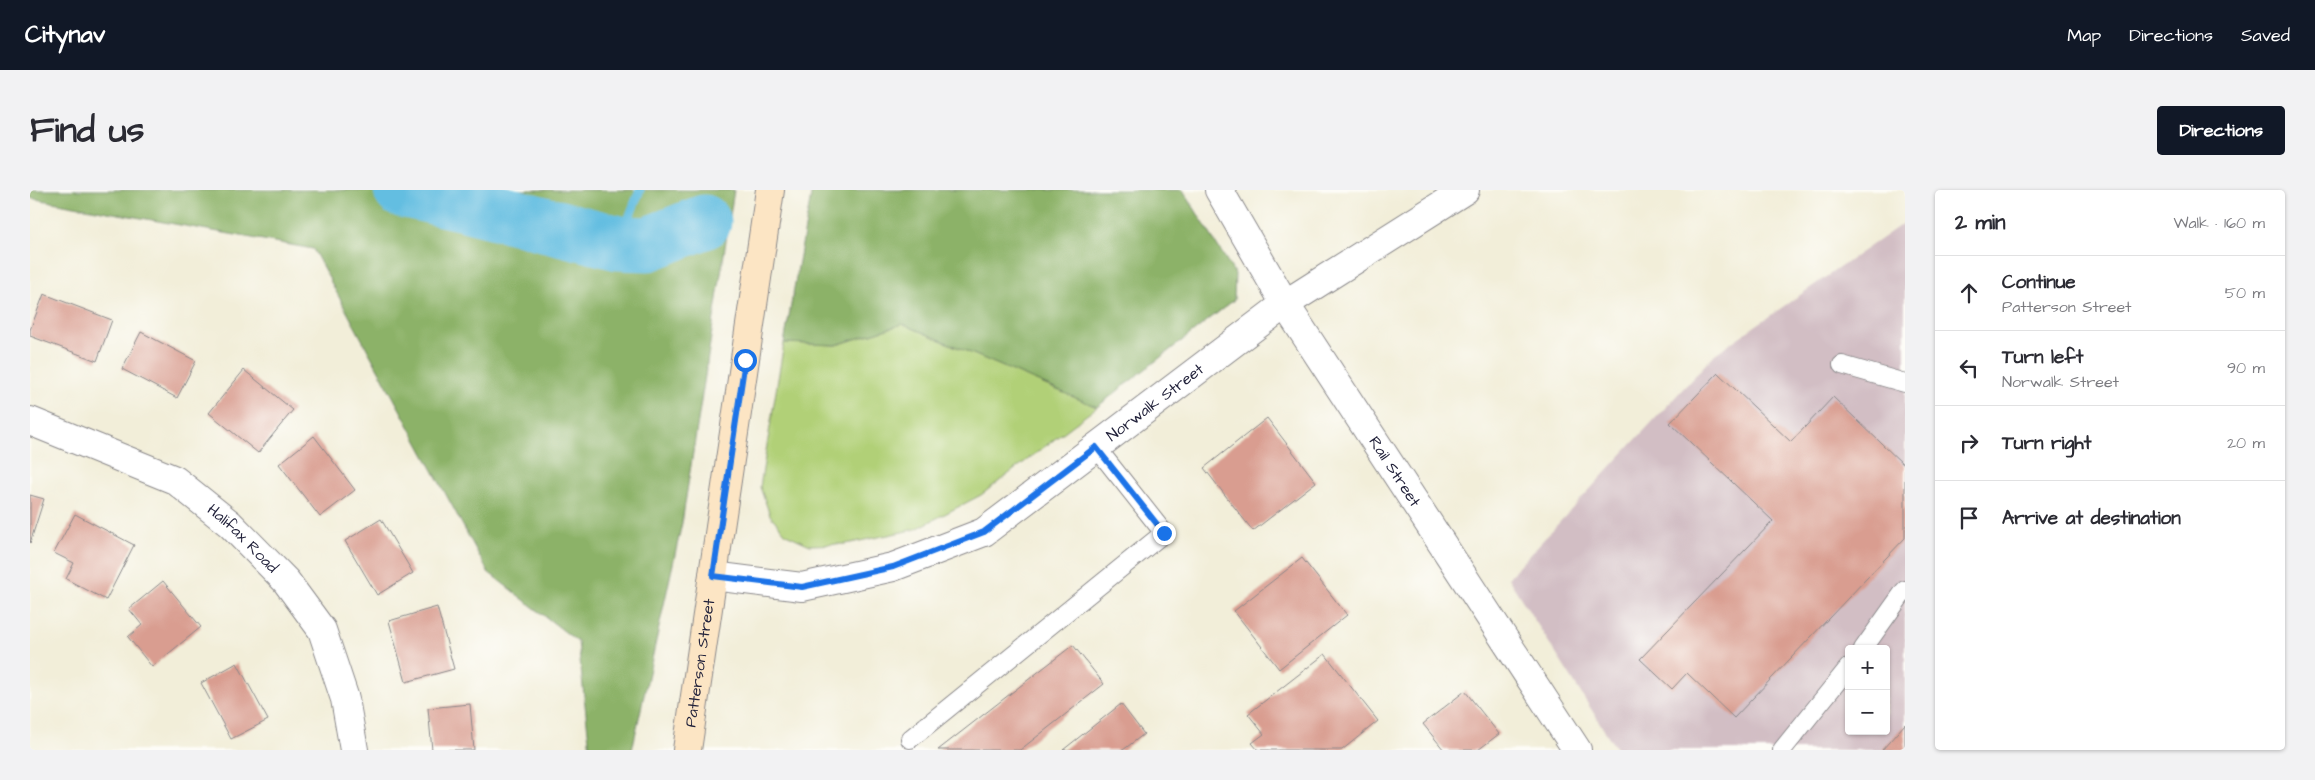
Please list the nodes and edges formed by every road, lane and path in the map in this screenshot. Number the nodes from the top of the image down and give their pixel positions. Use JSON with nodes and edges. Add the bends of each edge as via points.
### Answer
{"nodes":[{"id":1,"x":770,"y":190,"type":"edge"},
{"id":2,"x":1219,"y":190,"type":"edge"},
{"id":3,"x":1465,"y":190,"type":"edge"},
{"id":4,"x":1285,"y":304,"type":"junction"},
{"id":5,"x":1842,"y":365,"type":"dead end"},
{"id":6,"x":1905,"y":383,"type":"edge"},
{"id":7,"x":30,"y":421,"type":"edge"},
{"id":8,"x":1096,"y":447,"type":"junction"},
{"id":9,"x":713,"y":576,"type":"junction"},
{"id":10,"x":1905,"y":590,"type":"edge"},
{"id":11,"x":1866,"y":645,"type":"edge"},
{"id":12,"x":1845,"y":672,"type":"edge"},
{"id":13,"x":910,"y":739,"type":"dead end"},
{"id":14,"x":354,"y":750,"type":"edge"},
{"id":15,"x":687,"y":750,"type":"edge"},
{"id":16,"x":1578,"y":750,"type":"edge"},
{"id":17,"x":1782,"y":750,"type":"edge"}],
"edges":[{"from":1,"to":9,"type":"main road","name":"Patterson Street"},
{"from":2,"to":4,"type":"street","name":"Rail Street"},
{"from":3,"to":4,"type":"street","name":"Norwalk Street"},
{"from":4,"to":8,"type":"street","name":"Norwalk Street"},
{"from":4,"to":16,"type":"street","name":"Rail Street"},
{"from":5,"to":6,"type":"lane"},
{"from":7,"to":14,"type":"street","name":"Halifax Road","via":[[175,480],[230,524],[286,580],[322,630],[345,699]]},
{"from":8,"to":9,"type":"street","name":"Norwalk Street","via":[[984,532],[893,567],[802,587]]},
{"from":8,"to":13,"type":"lane","via":[[1164,533]]},
{"from":9,"to":15,"type":"main road","name":"Patterson Street"},
{"from":10,"to":11,"type":"lane"},
{"from":12,"to":17,"type":"lane"}]}
